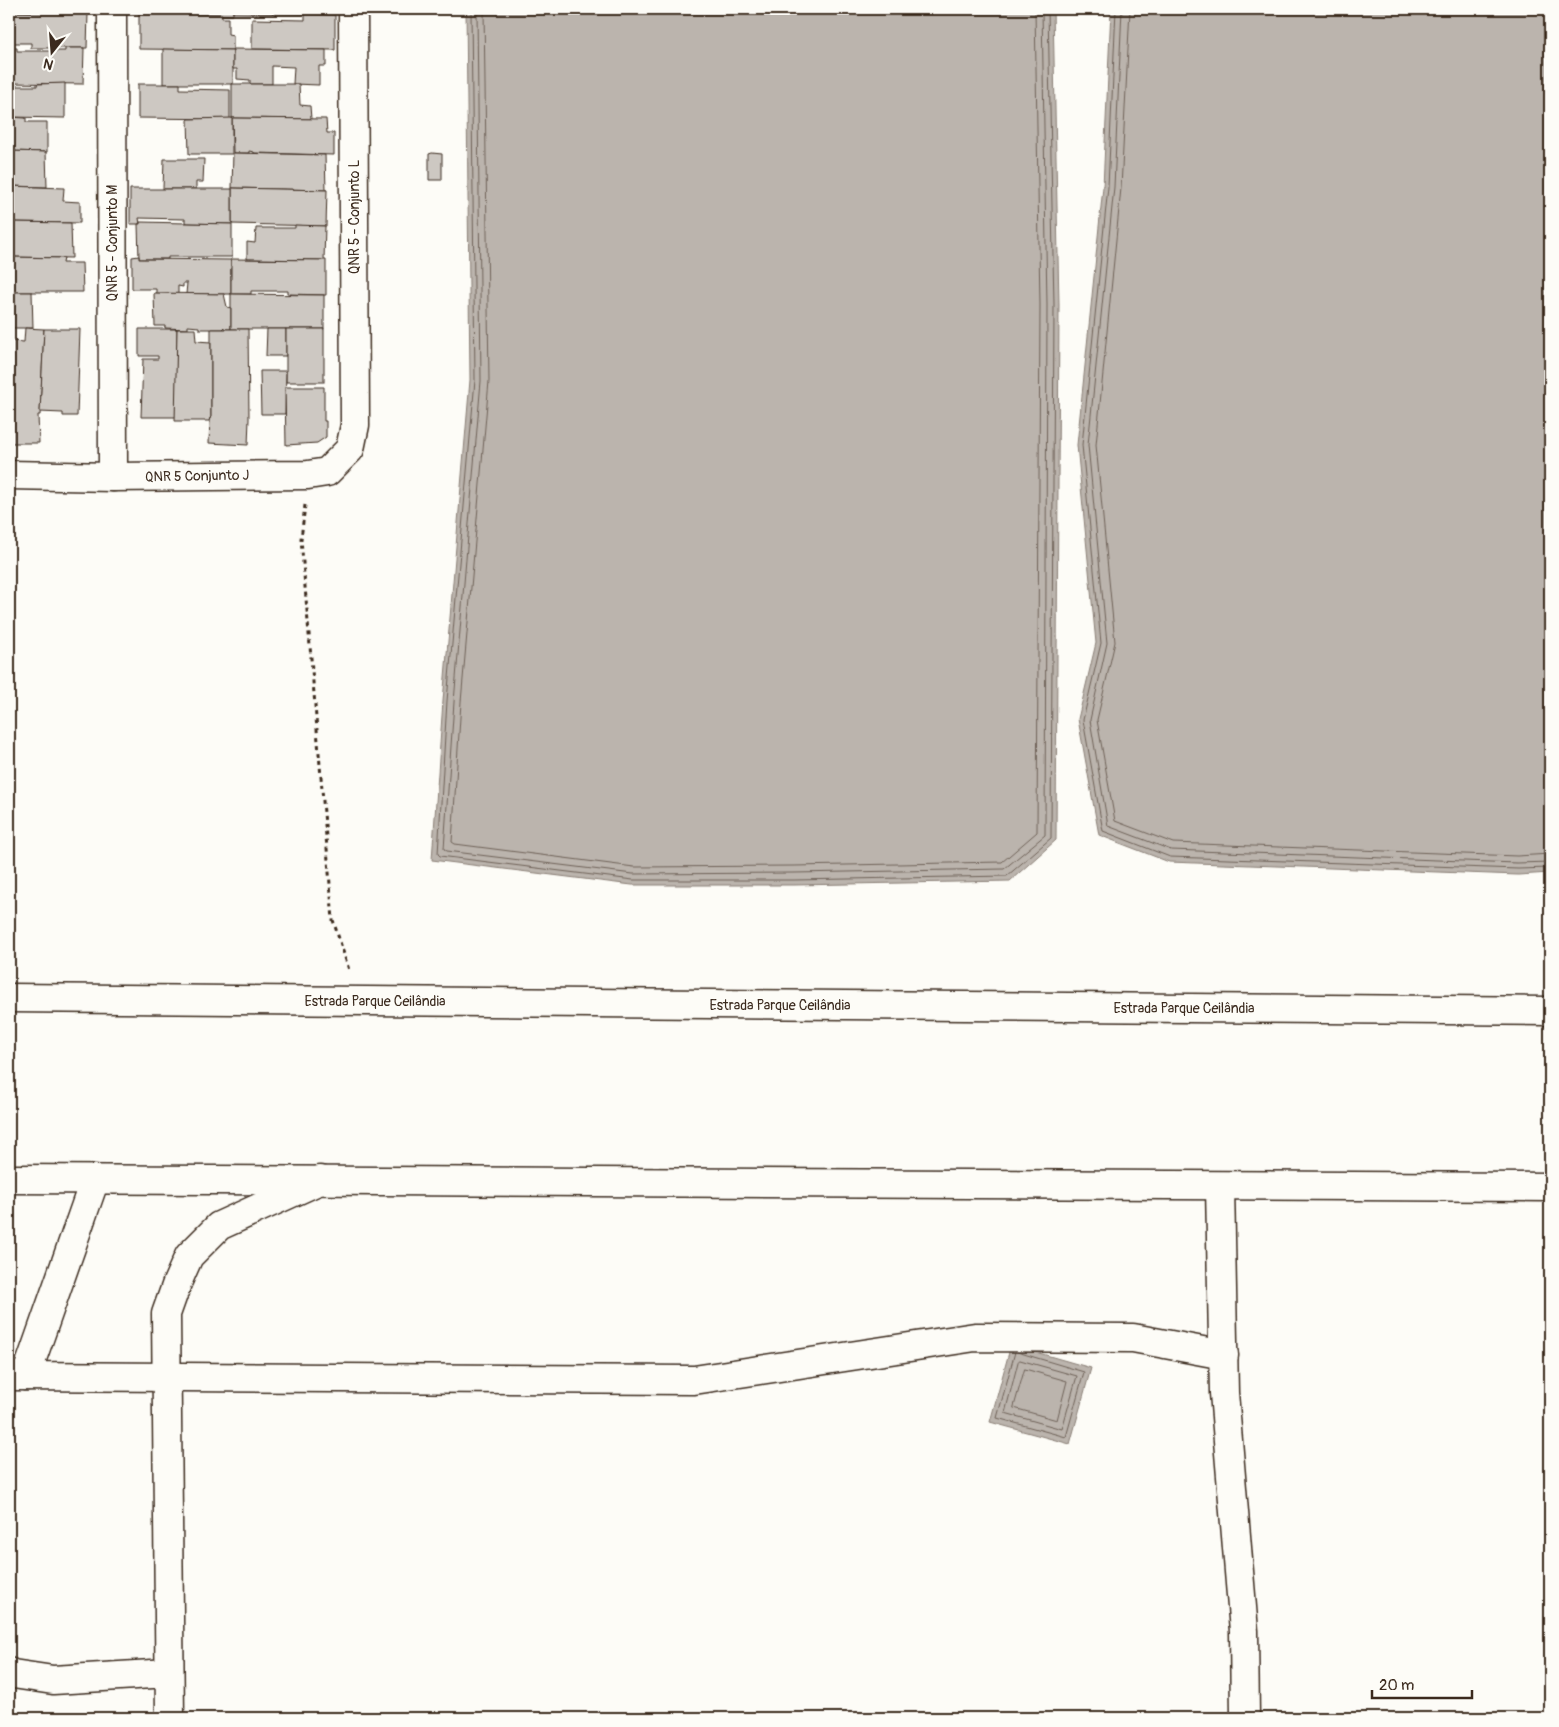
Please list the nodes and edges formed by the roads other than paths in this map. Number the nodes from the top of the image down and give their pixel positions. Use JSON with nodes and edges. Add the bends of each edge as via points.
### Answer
{"nodes":[{"id":1,"x":112,"y":9,"type":"edge"},
{"id":2,"x":353,"y":9,"type":"edge"},
{"id":3,"x":356,"y":425,"type":"joint"},
{"id":4,"x":9,"y":475,"type":"edge"},
{"id":5,"x":113,"y":477,"type":"junction"},
{"id":6,"x":9,"y":998,"type":"edge"},
{"id":7,"x":1550,"y":1011,"type":"edge"},
{"id":8,"x":9,"y":1178,"type":"edge"},
{"id":9,"x":95,"y":1179,"type":"junction"},
{"id":10,"x":320,"y":1180,"type":"junction"},
{"id":11,"x":1220,"y":1186,"type":"junction"},
{"id":12,"x":1550,"y":1186,"type":"edge"},
{"id":13,"x":1224,"y":1355,"type":"junction"},
{"id":14,"x":18,"y":1376,"type":"edge"},
{"id":15,"x":166,"y":1376,"type":"junction"},
{"id":16,"x":9,"y":1672,"type":"edge"},
{"id":17,"x":169,"y":1673,"type":"junction"},
{"id":18,"x":170,"y":1718,"type":"edge"},
{"id":19,"x":1246,"y":1718,"type":"edge"}],
"edges":[{"from":1,"to":5,"type":"main road","name":"QNR 5 - Conjunto M"},
{"from":2,"to":3,"type":"main road","name":"QNR 5 - Conjunto L"},
{"from":3,"to":5,"type":"main road","name":"QNR 5 Conjunto J","via":[[350,449],[327,472],[308,475]]},
{"from":4,"to":5,"type":"main road","name":"QNR 5 Conjunto J"},
{"from":6,"to":7,"type":"main road","name":"Estrada Parque Ceilândia"},
{"from":8,"to":9,"type":"main road"},
{"from":9,"to":10,"type":"main road"},
{"from":9,"to":14,"type":"main road"},
{"from":10,"to":11,"type":"main road"},
{"from":10,"to":15,"type":"main road","via":[[219,1226],[190,1256],[166,1314]]},
{"from":11,"to":12,"type":"main road"},
{"from":11,"to":13,"type":"main road"},
{"from":13,"to":15,"type":"main road","via":[[1134,1338],[975,1337],[694,1380]]},
{"from":13,"to":19,"type":"main road","via":[[1224,1393],[1244,1630]]},
{"from":14,"to":15,"type":"main road"},
{"from":15,"to":17,"type":"main road"},
{"from":16,"to":17,"type":"main road","via":[[53,1680]]},
{"from":17,"to":18,"type":"main road"}]}
